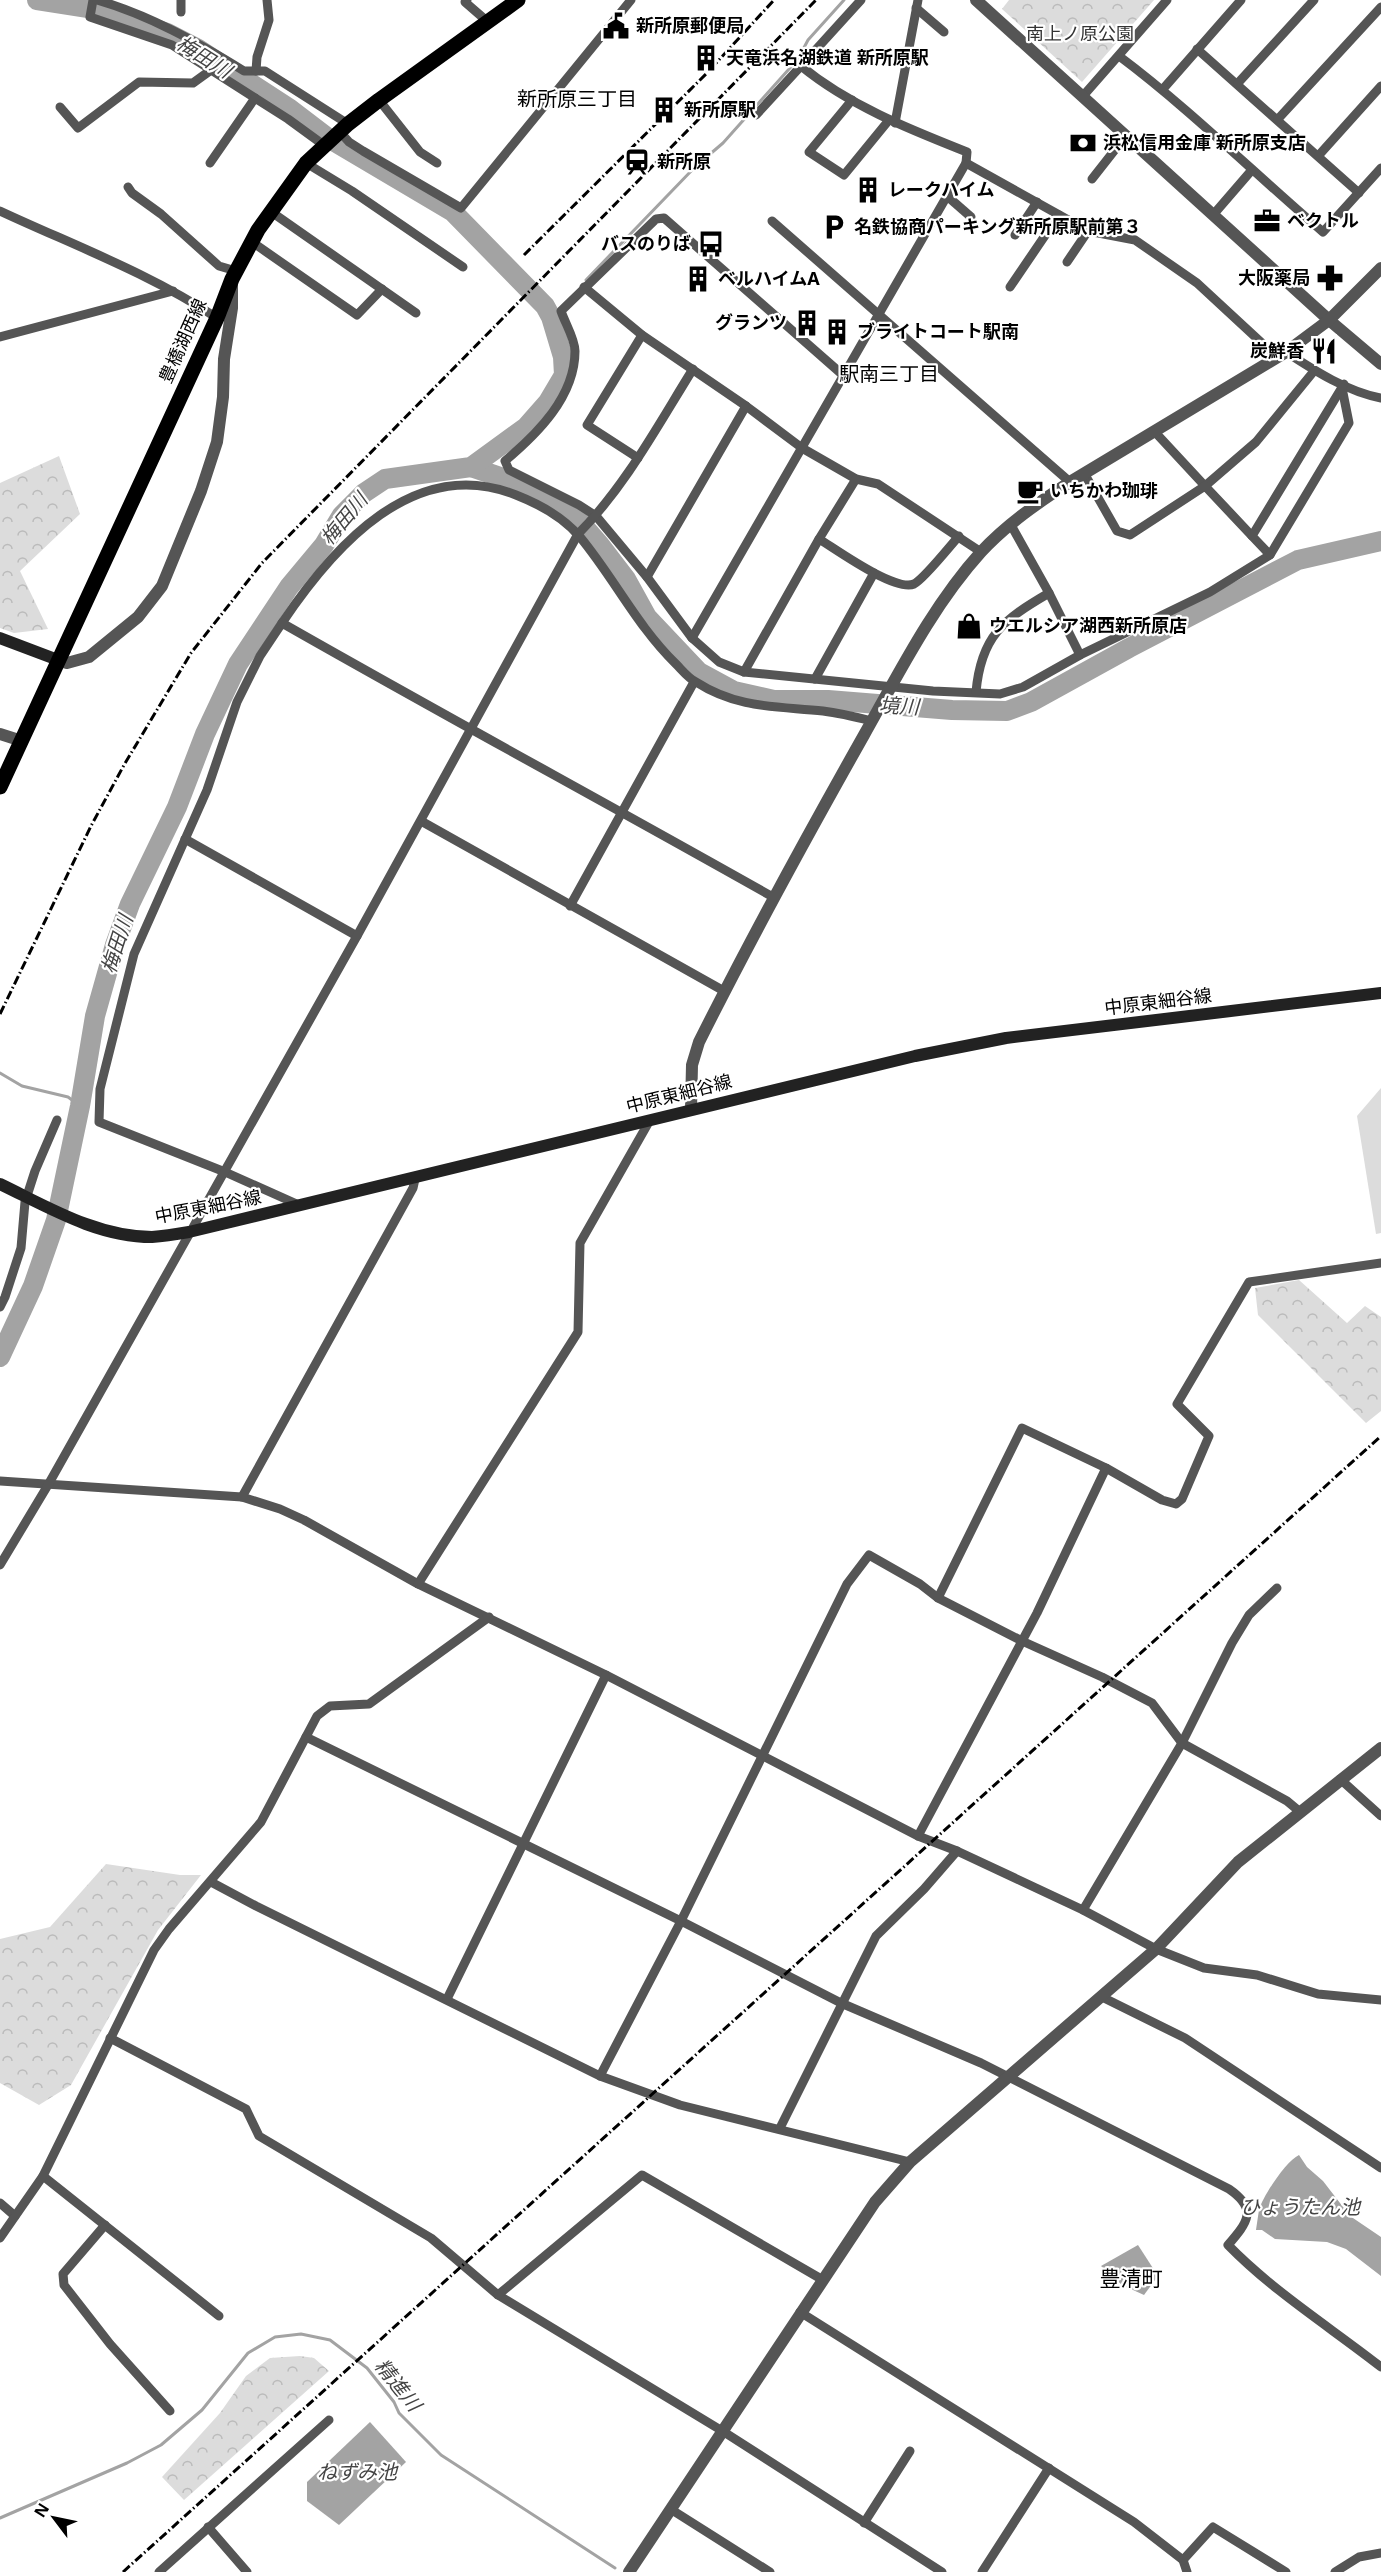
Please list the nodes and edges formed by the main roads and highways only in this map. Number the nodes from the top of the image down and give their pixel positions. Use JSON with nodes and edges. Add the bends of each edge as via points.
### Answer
{"nodes":[{"id":1,"x":518,"y":0,"type":"edge"},
{"id":2,"x":0,"y":638,"type":"edge"},
{"id":3,"x":58,"y":660,"type":"junction"},
{"id":4,"x":0,"y":787,"type":"edge"},
{"id":5,"x":1381,"y":993,"type":"edge"},
{"id":6,"x":0,"y":1184,"type":"edge"}],
"edges":[{"from":1,"to":3,"type":"main road","name":"豊橋湖西線","via":[[379,100],[336,136],[306,163],[270,211],[234,275]]},
{"from":2,"to":3,"type":"main road"},
{"from":3,"to":4,"type":"main road","name":"豊橋湖西線"},
{"from":5,"to":6,"type":"main road","name":"中原東細谷線","via":[[1006,1038],[915,1056],[189,1232],[152,1237],[112,1233]]}]}
